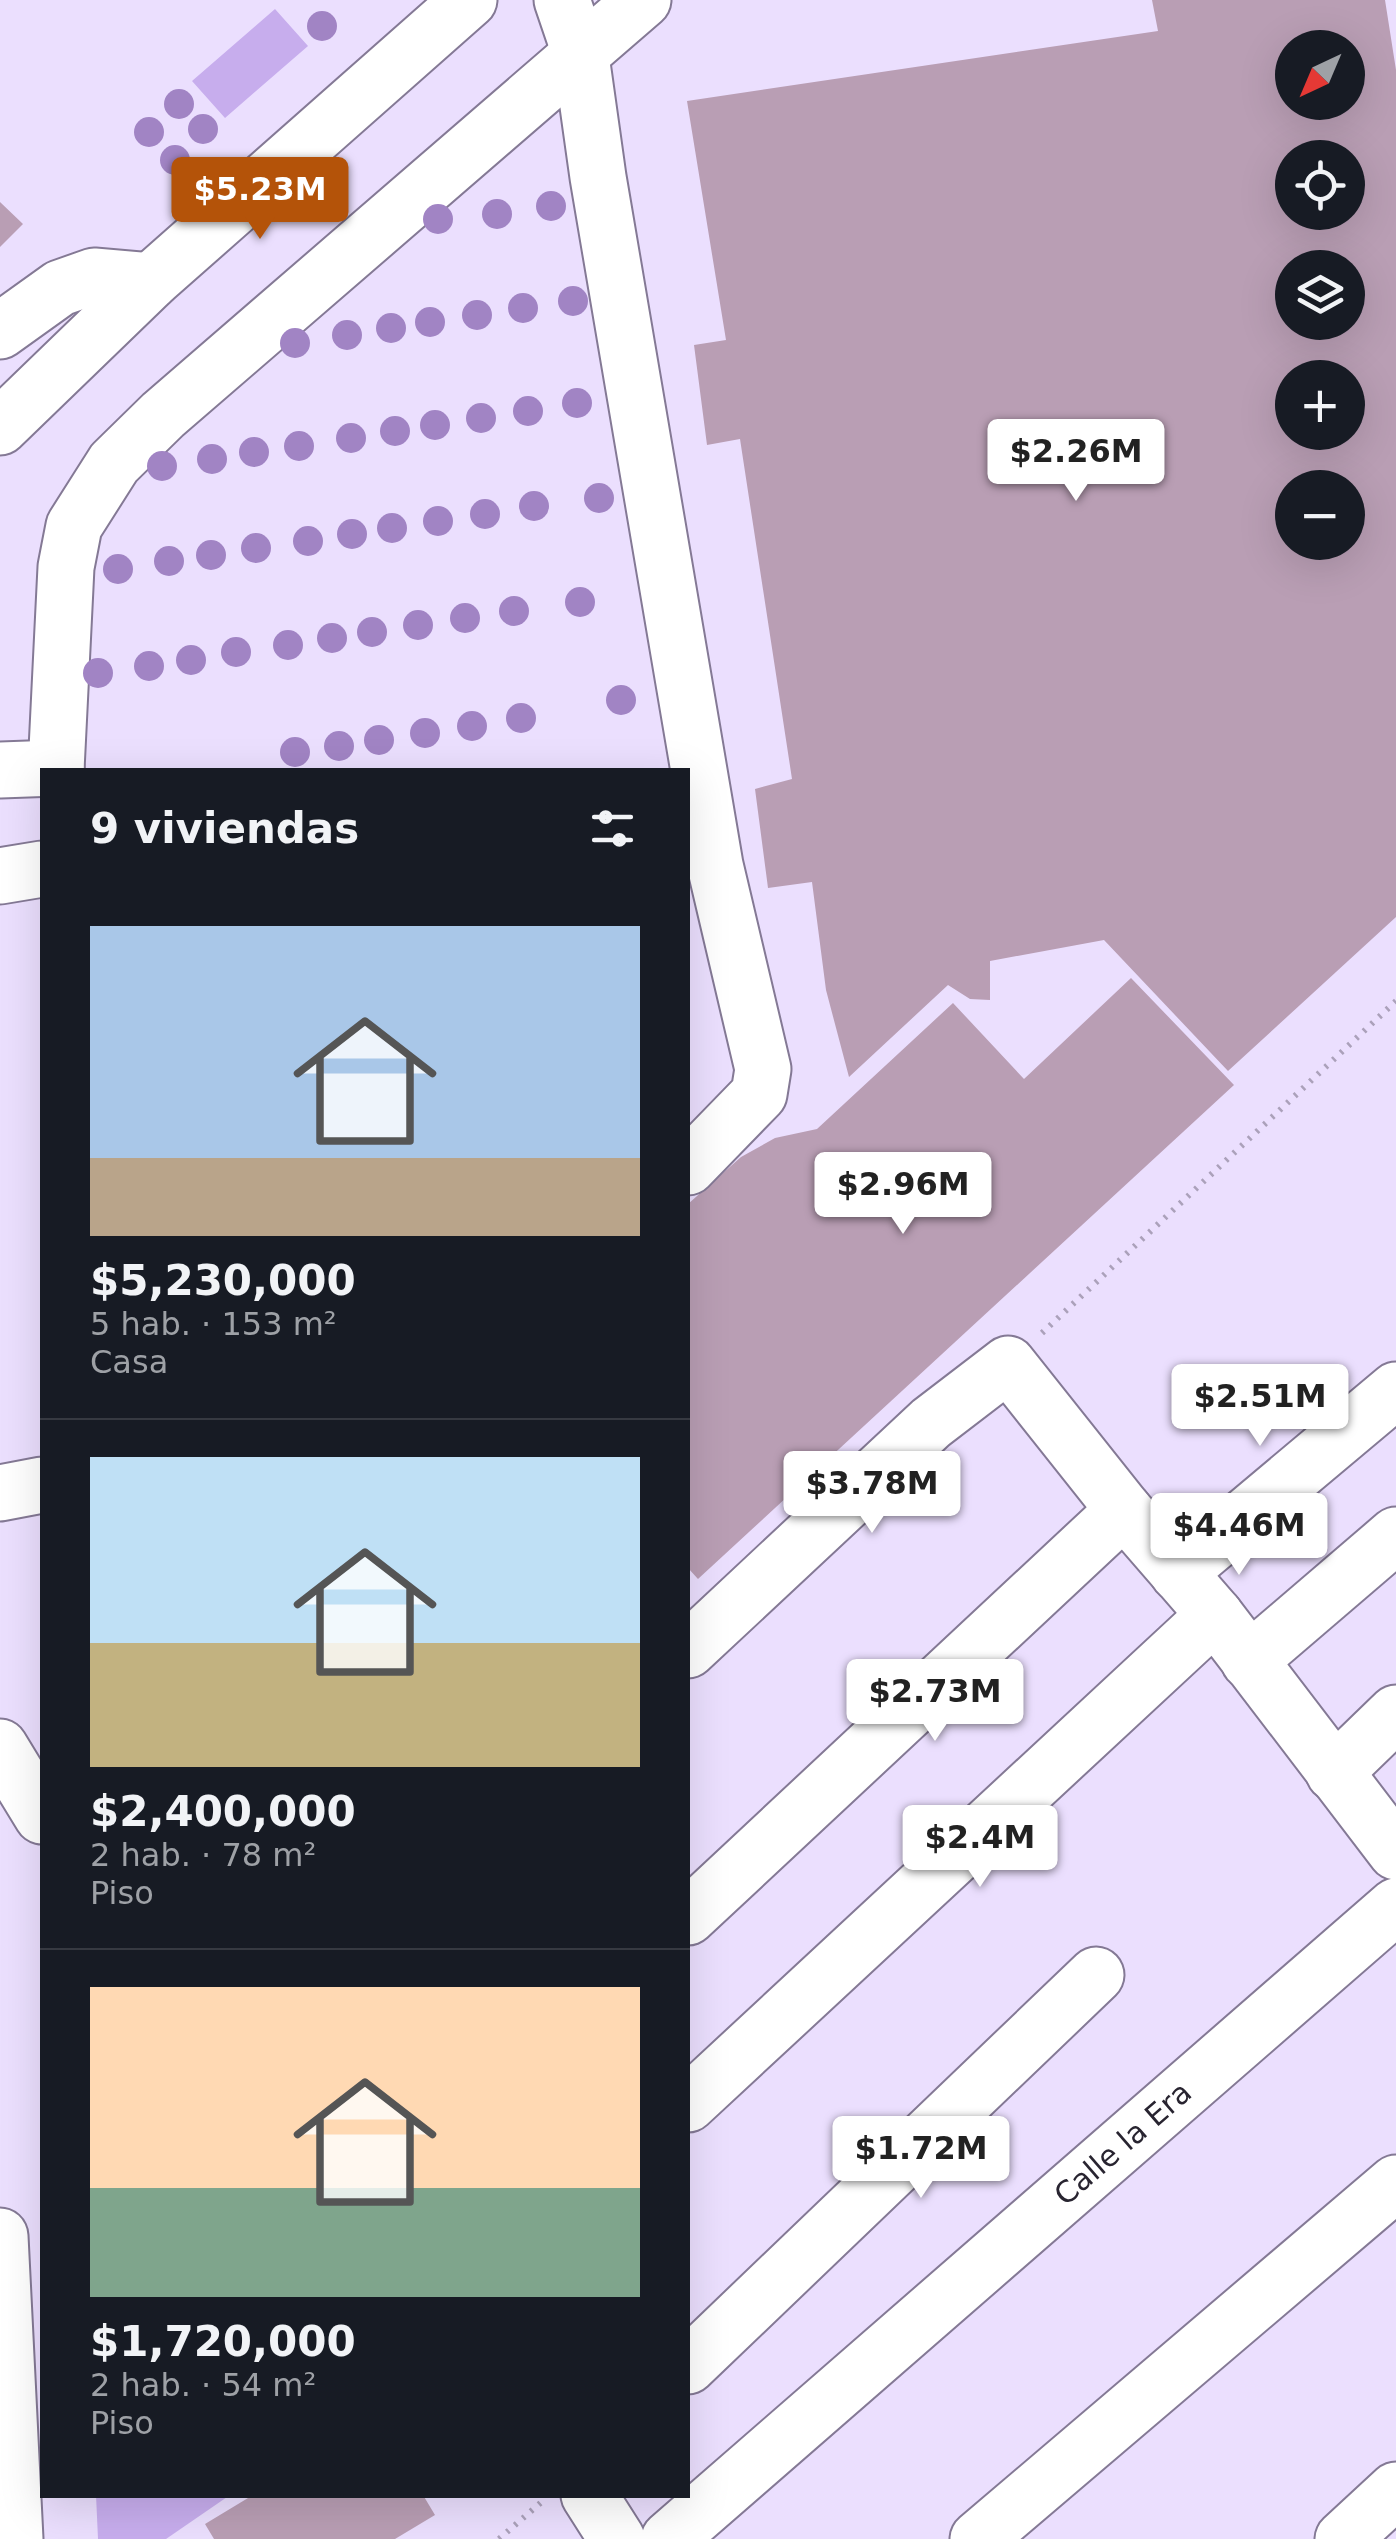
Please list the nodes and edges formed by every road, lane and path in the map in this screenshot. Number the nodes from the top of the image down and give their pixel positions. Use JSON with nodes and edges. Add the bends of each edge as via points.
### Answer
{"nodes":[{"id":1,"x":470,"y":0,"type":"edge"},
{"id":2,"x":562,"y":0,"type":"edge"},
{"id":3,"x":643,"y":0,"type":"edge"},
{"id":4,"x":580,"y":56,"type":"junction"},
{"id":5,"x":151,"y":281,"type":"junction"},
{"id":6,"x":0,"y":331,"type":"edge"},
{"id":7,"x":0,"y":427,"type":"edge"},
{"id":8,"x":56,"y":768,"type":"edge"},
{"id":9,"x":40,"y":769,"type":"edge"},
{"id":10,"x":0,"y":770,"type":"edge"},
{"id":11,"x":40,"y":869,"type":"edge"},
{"id":12,"x":0,"y":876,"type":"edge"},
{"id":13,"x":1396,"y":1001,"type":"edge"},
{"id":14,"x":690,"y":1165,"type":"edge"},
{"id":15,"x":1008,"y":1364,"type":"junction"},
{"id":16,"x":1396,"y":1390,"type":"edge"},
{"id":17,"x":40,"y":1485,"type":"edge"},
{"id":18,"x":0,"y":1493,"type":"edge"},
{"id":19,"x":1124,"y":1510,"type":"junction"},
{"id":20,"x":1396,"y":1535,"type":"edge"},
{"id":21,"x":1178,"y":1573,"type":"junction"},
{"id":22,"x":1215,"y":1615,"type":"junction"},
{"id":23,"x":698,"y":1620,"type":"edge"},
{"id":24,"x":1249,"y":1661,"type":"junction"},
{"id":25,"x":1396,"y":1713,"type":"edge"},
{"id":26,"x":0,"y":1748,"type":"edge"},
{"id":27,"x":1334,"y":1773,"type":"junction"},
{"id":28,"x":40,"y":1813,"type":"edge"},
{"id":29,"x":1396,"y":1852,"type":"edge"},
{"id":30,"x":1396,"y":1906,"type":"edge"},
{"id":31,"x":690,"y":1914,"type":"edge"},
{"id":32,"x":1096,"y":1975,"type":"dead end"},
{"id":33,"x":690,"y":2102,"type":"edge"},
{"id":34,"x":1396,"y":2183,"type":"edge"},
{"id":35,"x":1,"y":2268,"type":"edge"},
{"id":36,"x":690,"y":2364,"type":"edge"},
{"id":37,"x":1396,"y":2490,"type":"edge"},
{"id":38,"x":547,"y":2498,"type":"edge"},
{"id":39,"x":591,"y":2498,"type":"edge"},
{"id":40,"x":15,"y":2539,"type":"edge"},
{"id":41,"x":499,"y":2539,"type":"edge"},
{"id":42,"x":617,"y":2539,"type":"edge"},
{"id":43,"x":669,"y":2539,"type":"edge"},
{"id":44,"x":978,"y":2539,"type":"edge"},
{"id":45,"x":1343,"y":2539,"type":"edge"}],
"edges":[{"from":1,"to":5,"type":"street"},
{"from":2,"to":4,"type":"street"},
{"from":3,"to":4,"type":"street"},
{"from":4,"to":8,"type":"street","via":[[114,463],[74,526],[66,566]]},
{"from":4,"to":14,"type":"street","via":[[716,864],[763,1069],[760,1094]]},
{"from":5,"to":6,"type":"street","via":[[94,276],[60,288]]},
{"from":5,"to":7,"type":"street"},
{"from":9,"to":10,"type":"street"},
{"from":11,"to":12,"type":"street"},
{"from":13,"to":15,"type":"path"},
{"from":15,"to":19,"type":"street"},
{"from":15,"to":23,"type":"street"},
{"from":16,"to":21,"type":"street"},
{"from":17,"to":18,"type":"street"},
{"from":19,"to":21,"type":"street"},
{"from":19,"to":31,"type":"street"},
{"from":20,"to":24,"type":"street"},
{"from":21,"to":22,"type":"street"},
{"from":22,"to":24,"type":"street"},
{"from":22,"to":33,"type":"street"},
{"from":24,"to":27,"type":"street"},
{"from":25,"to":27,"type":"street"},
{"from":26,"to":28,"type":"street"},
{"from":27,"to":29,"type":"street"},
{"from":30,"to":43,"type":"street","name":"Calle la Era"},
{"from":32,"to":36,"type":"street"},
{"from":34,"to":44,"type":"street"},
{"from":35,"to":40,"type":"street"},
{"from":37,"to":45,"type":"street"},
{"from":38,"to":41,"type":"path"},
{"from":39,"to":42,"type":"street"}]}
